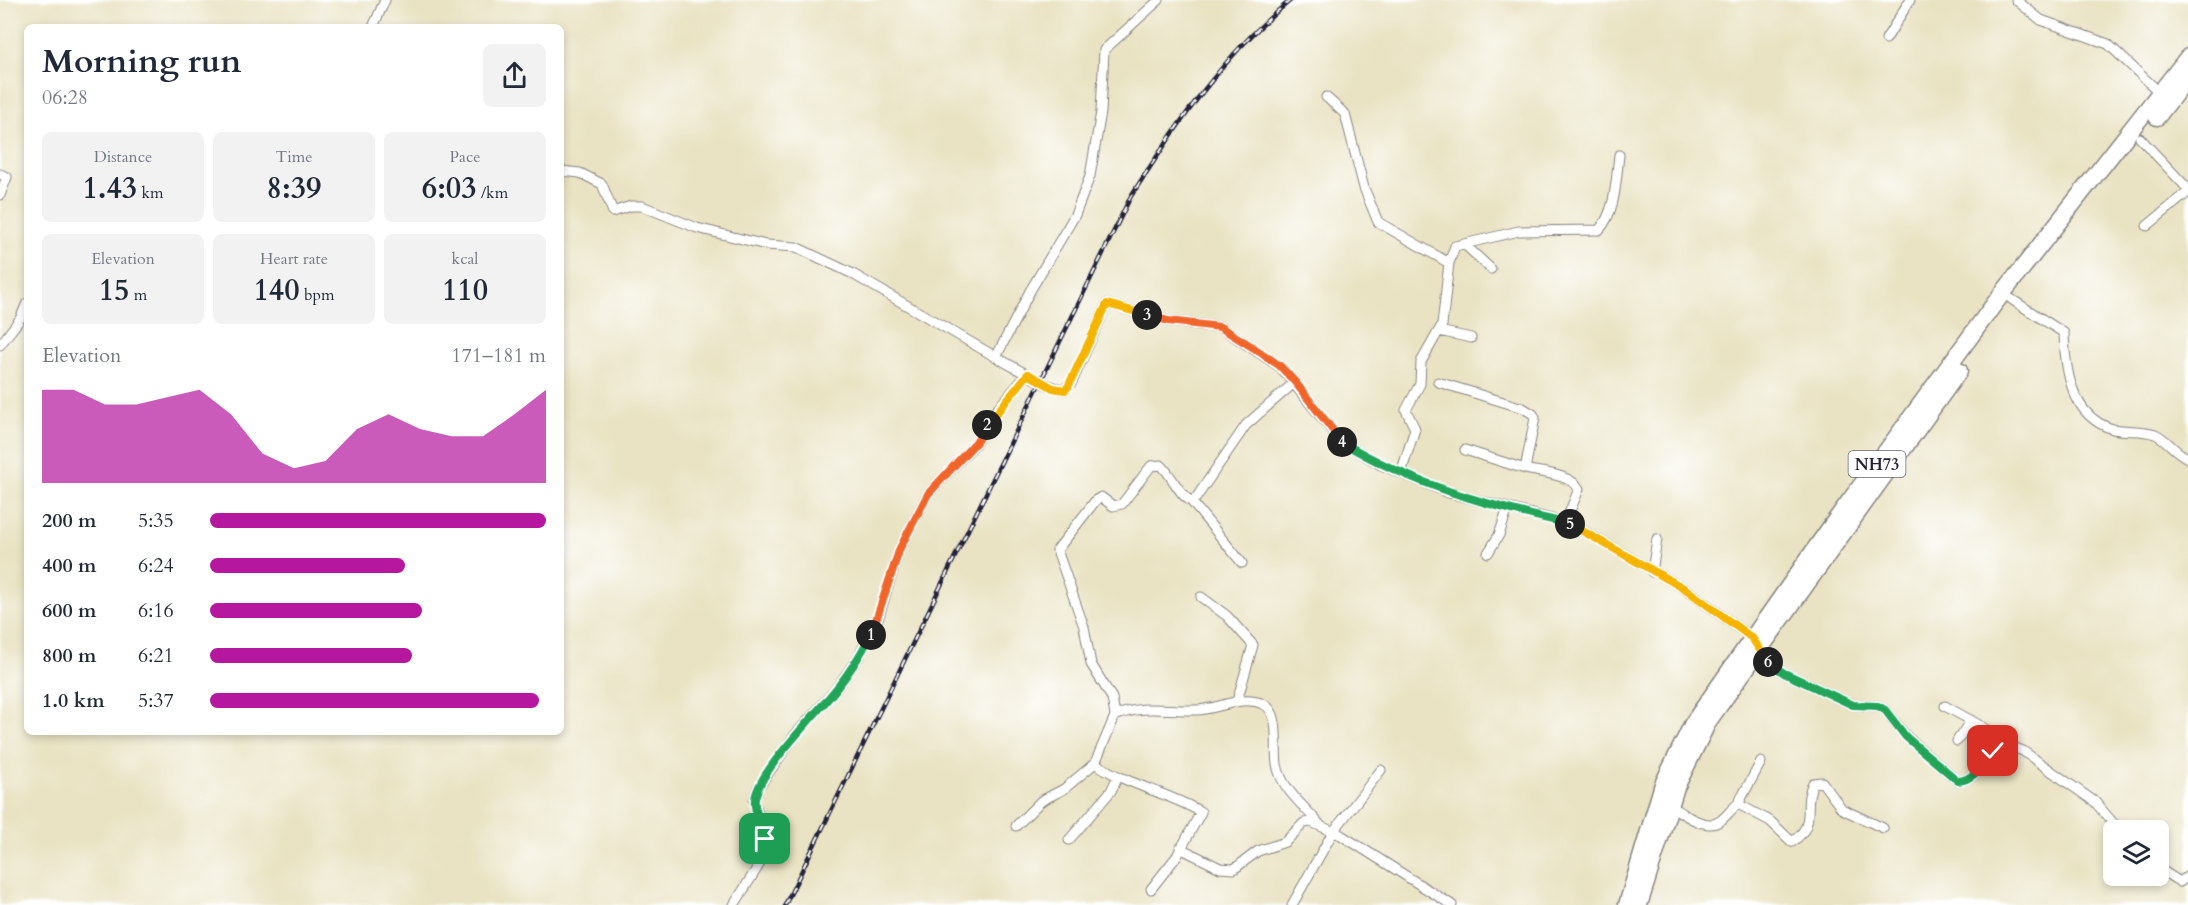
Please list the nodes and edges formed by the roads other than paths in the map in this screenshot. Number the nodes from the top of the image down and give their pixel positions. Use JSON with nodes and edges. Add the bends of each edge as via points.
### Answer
{"nodes":[{"id":1,"x":385,"y":0,"type":"edge"},
{"id":2,"x":1159,"y":0,"type":"edge"},
{"id":3,"x":1910,"y":0,"type":"edge"},
{"id":4,"x":2016,"y":0,"type":"edge"},
{"id":5,"x":374,"y":24,"type":"edge"},
{"id":6,"x":1886,"y":39,"type":"dead end"},
{"id":7,"x":2188,"y":57,"type":"edge"},
{"id":8,"x":2188,"y":77,"type":"edge"},
{"id":9,"x":2161,"y":93,"type":"junction"},
{"id":10,"x":1326,"y":97,"type":"dead end"},
{"id":11,"x":2140,"y":138,"type":"junction"},
{"id":12,"x":1619,"y":155,"type":"dead end"},
{"id":13,"x":564,"y":171,"type":"edge"},
{"id":14,"x":0,"y":174,"type":"edge"},
{"id":15,"x":2188,"y":190,"type":"edge"},
{"id":16,"x":0,"y":195,"type":"edge"},
{"id":17,"x":2147,"y":225,"type":"dead end"},
{"id":18,"x":1464,"y":244,"type":"junction"},
{"id":19,"x":1449,"y":263,"type":"junction"},
{"id":20,"x":1491,"y":269,"type":"dead end"},
{"id":21,"x":2011,"y":300,"type":"junction"},
{"id":22,"x":24,"y":310,"type":"edge"},
{"id":23,"x":1439,"y":331,"type":"junction"},
{"id":24,"x":1471,"y":338,"type":"dead end"},
{"id":25,"x":0,"y":345,"type":"edge"},
{"id":26,"x":996,"y":357,"type":"junction"},
{"id":27,"x":1028,"y":374,"type":"junction"},
{"id":28,"x":1295,"y":382,"type":"junction"},
{"id":29,"x":1438,"y":382,"type":"dead end"},
{"id":30,"x":1465,"y":450,"type":"dead end"},
{"id":31,"x":2188,"y":458,"type":"edge"},
{"id":32,"x":1525,"y":469,"type":"junction"},
{"id":33,"x":1401,"y":473,"type":"junction"},
{"id":34,"x":1191,"y":501,"type":"junction"},
{"id":35,"x":1508,"y":508,"type":"junction"},
{"id":36,"x":1565,"y":523,"type":"junction"},
{"id":37,"x":1656,"y":540,"type":"dead end"},
{"id":38,"x":1488,"y":553,"type":"dead end"},
{"id":39,"x":1242,"y":563,"type":"dead end"},
{"id":40,"x":1652,"y":572,"type":"junction"},
{"id":41,"x":1201,"y":597,"type":"dead end"},
{"id":42,"x":1756,"y":644,"type":"junction"},
{"id":43,"x":1237,"y":701,"type":"junction"},
{"id":44,"x":1945,"y":706,"type":"dead end"},
{"id":45,"x":1115,"y":716,"type":"junction"},
{"id":46,"x":1971,"y":720,"type":"junction"},
{"id":47,"x":1957,"y":741,"type":"dead end"},
{"id":48,"x":2002,"y":743,"type":"junction"},
{"id":49,"x":1761,"y":762,"type":"dead end"},
{"id":50,"x":1095,"y":763,"type":"junction"},
{"id":51,"x":1381,"y":770,"type":"dead end"},
{"id":52,"x":1117,"y":778,"type":"junction"},
{"id":53,"x":1738,"y":804,"type":"junction"},
{"id":54,"x":1670,"y":805,"type":"junction"},
{"id":55,"x":2112,"y":820,"type":"edge"},
{"id":56,"x":1016,"y":826,"type":"dead end"},
{"id":57,"x":1883,"y":828,"type":"dead end"},
{"id":58,"x":1329,"y":831,"type":"junction"},
{"id":59,"x":1070,"y":840,"type":"dead end"},
{"id":60,"x":1180,"y":848,"type":"junction"},
{"id":61,"x":2169,"y":875,"type":"edge"},
{"id":62,"x":2188,"y":876,"type":"edge"},
{"id":63,"x":1151,"y":889,"type":"dead end"},
{"id":64,"x":734,"y":905,"type":"edge"},
{"id":65,"x":1292,"y":905,"type":"edge"},
{"id":66,"x":1452,"y":905,"type":"edge"},
{"id":67,"x":1627,"y":905,"type":"edge"},
{"id":68,"x":1639,"y":905,"type":"edge"}],
"edges":[{"from":1,"to":5,"type":"street"},
{"from":2,"to":26,"type":"street","via":[[1104,50],[1101,112],[1090,176],[1075,215]]},
{"from":3,"to":6,"type":"street"},
{"from":4,"to":9,"type":"street","via":[[2041,20],[2108,44]]},
{"from":7,"to":9,"type":"highway","number":"NH73"},
{"from":8,"to":11,"type":"highway","number":"NH73"},
{"from":9,"to":42,"type":"highway","number":"NH73","via":[[1995,303]]},
{"from":10,"to":19,"type":"street","via":[[1345,114],[1364,188],[1378,222]]},
{"from":11,"to":15,"type":"street"},
{"from":11,"to":21,"type":"highway","number":"NH73"},
{"from":12,"to":18,"type":"street","via":[[1615,191],[1606,223],[1599,230],[1519,231]]},
{"from":13,"to":26,"type":"street","via":[[580,173],[602,184],[613,212],[642,206],[706,230],[796,248],[851,273]]},
{"from":14,"to":16,"type":"street","via":[[6,177]]},
{"from":15,"to":17,"type":"street"},
{"from":18,"to":19,"type":"street","via":[[1455,246]]},
{"from":18,"to":20,"type":"street"},
{"from":19,"to":23,"type":"street"},
{"from":21,"to":31,"type":"street","via":[[2064,333],[2068,383],[2094,417],[2114,429],[2157,435]]},
{"from":21,"to":42,"type":"highway","number":"NH73"},
{"from":22,"to":25,"type":"street"},
{"from":23,"to":24,"type":"street"},
{"from":23,"to":33,"type":"street","via":[[1420,362],[1420,384],[1406,410],[1415,429]]},
{"from":26,"to":27,"type":"street"},
{"from":27,"to":28,"type":"street","via":[[1065,390],[1107,304],[1168,321],[1220,327],[1280,366]]},
{"from":27,"to":64,"type":"street","via":[[995,412],[976,442],[928,494],[900,548],[879,616],[858,658],[758,788],[754,801],[763,830],[763,851],[759,865]]},
{"from":28,"to":33,"type":"street","via":[[1341,441]]},
{"from":28,"to":34,"type":"street","via":[[1246,425]]},
{"from":29,"to":32,"type":"street","via":[[1533,414]]},
{"from":30,"to":32,"type":"street"},
{"from":32,"to":36,"type":"street","via":[[1576,484],[1577,499]]},
{"from":33,"to":35,"type":"street","via":[[1449,493]]},
{"from":34,"to":39,"type":"street"},
{"from":34,"to":45,"type":"street","via":[[1161,465],[1151,466],[1121,505],[1113,506],[1101,497],[1096,500],[1057,550],[1084,627],[1091,664],[1112,698]]},
{"from":35,"to":36,"type":"street"},
{"from":35,"to":38,"type":"street"},
{"from":36,"to":40,"type":"street"},
{"from":37,"to":40,"type":"street"},
{"from":40,"to":42,"type":"street","via":[[1687,590]]},
{"from":41,"to":43,"type":"street","via":[[1227,616],[1253,645]]},
{"from":42,"to":48,"type":"street","via":[[1765,660],[1784,673],[1853,705],[1885,710],[1906,737],[1958,781],[1975,774]]},
{"from":42,"to":54,"type":"highway","number":"NH73","via":[[1709,720]]},
{"from":42,"to":67,"type":"highway","number":"NH73","via":[[1693,723],[1663,784]]},
{"from":43,"to":45,"type":"street","via":[[1200,711],[1132,709]]},
{"from":43,"to":58,"type":"street","via":[[1264,704],[1270,710],[1281,779],[1291,795]]},
{"from":44,"to":46,"type":"street"},
{"from":45,"to":50,"type":"street"},
{"from":46,"to":47,"type":"street"},
{"from":46,"to":48,"type":"street"},
{"from":48,"to":55,"type":"street","via":[[2023,751],[2102,807]]},
{"from":49,"to":53,"type":"street"},
{"from":50,"to":52,"type":"street"},
{"from":50,"to":56,"type":"street","via":[[1064,789],[1041,801]]},
{"from":51,"to":58,"type":"street"},
{"from":52,"to":59,"type":"street","via":[[1111,791]]},
{"from":52,"to":60,"type":"street","via":[[1180,799],[1201,812]]},
{"from":53,"to":54,"type":"street","via":[[1713,824]]},
{"from":53,"to":57,"type":"street","via":[[1770,821],[1792,842],[1810,819],[1808,793],[1813,783],[1822,782],[1842,809]]},
{"from":54,"to":68,"type":"highway","number":"NH73"},
{"from":58,"to":60,"type":"street","via":[[1311,822],[1304,823],[1285,842],[1258,851],[1234,869],[1220,868]]},
{"from":58,"to":65,"type":"street"},
{"from":58,"to":66,"type":"street"},
{"from":60,"to":63,"type":"street"},
{"from":61,"to":62,"type":"street","via":[[2180,882]]}]}
